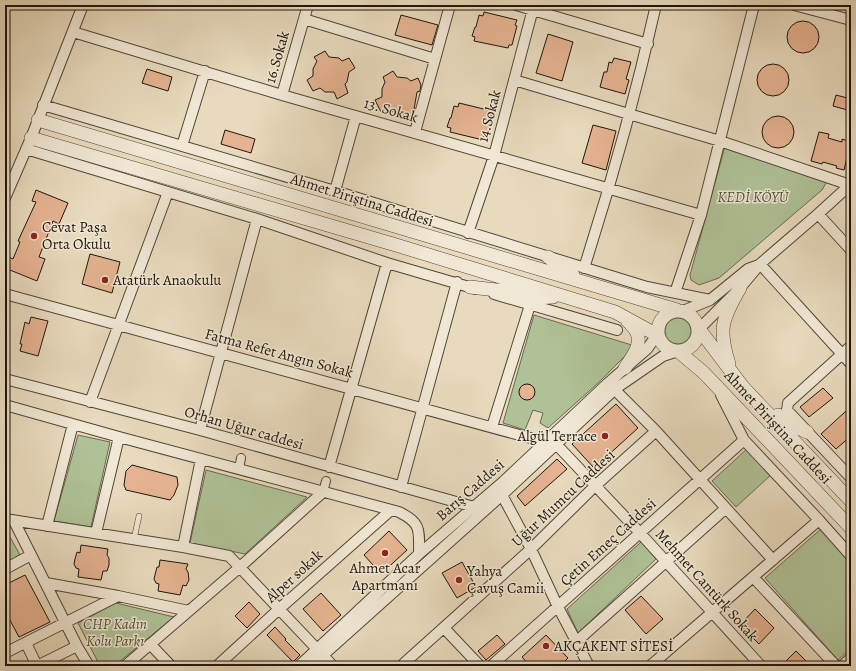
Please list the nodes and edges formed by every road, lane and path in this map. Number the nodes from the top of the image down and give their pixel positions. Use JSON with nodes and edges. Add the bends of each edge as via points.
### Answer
{"nodes":[{"id":1,"x":83,"y":5,"type":"edge"},
{"id":2,"x":308,"y":5,"type":"edge"},
{"id":3,"x":450,"y":5,"type":"edge"},
{"id":4,"x":516,"y":5,"type":"edge"},
{"id":5,"x":656,"y":5,"type":"edge"},
{"id":6,"x":754,"y":5,"type":"edge"},
{"id":7,"x":794,"y":5,"type":"edge"},
{"id":8,"x":534,"y":7,"type":"edge"},
{"id":9,"x":304,"y":19,"type":"junction"},
{"id":10,"x":851,"y":20,"type":"edge"},
{"id":11,"x":73,"y":32,"type":"junction"},
{"id":12,"x":648,"y":44,"type":"junction"},
{"id":13,"x":435,"y":59,"type":"junction"},
{"id":14,"x":205,"y":71,"type":"junction"},
{"id":15,"x":514,"y":80,"type":"junction"},
{"id":16,"x":282,"y":95,"type":"junction"},
{"id":17,"x":43,"y":105,"type":"junction"},
{"id":18,"x":629,"y":113,"type":"junction"},
{"id":19,"x":356,"y":116,"type":"junction"},
{"id":20,"x":38,"y":120,"type":"junction"},
{"id":21,"x":415,"y":132,"type":"junction"},
{"id":22,"x":720,"y":141,"type":"junction"},
{"id":23,"x":28,"y":143,"type":"junction"},
{"id":24,"x":182,"y":146,"type":"junction"},
{"id":25,"x":494,"y":156,"type":"junction"},
{"id":26,"x":851,"y":184,"type":"edge"},
{"id":27,"x":609,"y":189,"type":"junction"},
{"id":28,"x":335,"y":191,"type":"junction"},
{"id":29,"x":168,"y":192,"type":"junction"},
{"id":30,"x":5,"y":198,"type":"edge"},
{"id":31,"x":818,"y":214,"type":"junction"},
{"id":32,"x":701,"y":215,"type":"junction"},
{"id":33,"x":256,"y":219,"type":"junction"},
{"id":34,"x":468,"y":232,"type":"junction"},
{"id":35,"x":851,"y":250,"type":"edge"},
{"id":36,"x":548,"y":257,"type":"junction"},
{"id":37,"x":387,"y":263,"type":"junction"},
{"id":38,"x":760,"y":264,"type":"junction"},
{"id":39,"x":584,"y":268,"type":"junction"},
{"id":40,"x":457,"y":282,"type":"junction"},
{"id":41,"x":586,"y":283,"type":"junction"},
{"id":42,"x":470,"y":287,"type":"junction"},
{"id":43,"x":740,"y":288,"type":"junction"},
{"id":44,"x":675,"y":293,"type":"junction"},
{"id":45,"x":5,"y":294,"type":"edge"},
{"id":46,"x":565,"y":297,"type":"junction"},
{"id":47,"x":710,"y":300,"type":"junction"},
{"id":48,"x":530,"y":305,"type":"junction"},
{"id":49,"x":680,"y":310,"type":"junction"},
{"id":50,"x":626,"y":318,"type":"junction"},
{"id":51,"x":119,"y":325,"type":"junction"},
{"id":52,"x":699,"y":329,"type":"junction"},
{"id":53,"x":617,"y":330,"type":"dead end"},
{"id":54,"x":657,"y":335,"type":"junction"},
{"id":55,"x":851,"y":346,"type":"edge"},
{"id":56,"x":678,"y":351,"type":"junction"},
{"id":57,"x":221,"y":353,"type":"junction"},
{"id":58,"x":842,"y":354,"type":"junction"},
{"id":59,"x":851,"y":364,"type":"edge"},
{"id":60,"x":625,"y":368,"type":"junction"},
{"id":61,"x":732,"y":374,"type":"junction"},
{"id":62,"x":5,"y":379,"type":"edge"},
{"id":63,"x":715,"y":384,"type":"junction"},
{"id":64,"x":612,"y":386,"type":"junction"},
{"id":65,"x":352,"y":389,"type":"junction"},
{"id":66,"x":753,"y":397,"type":"junction"},
{"id":67,"x":90,"y":402,"type":"junction"},
{"id":68,"x":5,"y":405,"type":"edge"},
{"id":69,"x":423,"y":408,"type":"junction"},
{"id":70,"x":73,"y":424,"type":"junction"},
{"id":71,"x":492,"y":427,"type":"junction"},
{"id":72,"x":200,"y":430,"type":"junction"},
{"id":73,"x":656,"y":432,"type":"junction"},
{"id":74,"x":807,"y":432,"type":"junction"},
{"id":75,"x":119,"y":437,"type":"junction"},
{"id":76,"x":744,"y":440,"type":"junction"},
{"id":77,"x":545,"y":442,"type":"junction"},
{"id":78,"x":556,"y":444,"type":"junction"},
{"id":79,"x":240,"y":458,"type":"dead end"},
{"id":80,"x":201,"y":459,"type":"junction"},
{"id":81,"x":329,"y":467,"type":"junction"},
{"id":82,"x":239,"y":469,"type":"junction"},
{"id":83,"x":851,"y":478,"type":"edge"},
{"id":84,"x":701,"y":480,"type":"junction"},
{"id":85,"x":326,"y":481,"type":"dead end"},
{"id":86,"x":595,"y":486,"type":"junction"},
{"id":87,"x":401,"y":487,"type":"junction"},
{"id":88,"x":323,"y":492,"type":"junction"},
{"id":89,"x":502,"y":495,"type":"junction"},
{"id":90,"x":851,"y":502,"type":"edge"},
{"id":91,"x":474,"y":507,"type":"junction"},
{"id":92,"x":726,"y":508,"type":"junction"},
{"id":93,"x":391,"y":510,"type":"junction"},
{"id":94,"x":139,"y":516,"type":"dead end"},
{"id":95,"x":10,"y":520,"type":"edge"},
{"id":96,"x":819,"y":520,"type":"junction"},
{"id":97,"x":47,"y":526,"type":"junction"},
{"id":98,"x":851,"y":528,"type":"edge"},
{"id":99,"x":96,"y":533,"type":"junction"},
{"id":100,"x":640,"y":534,"type":"junction"},
{"id":101,"x":134,"y":539,"type":"junction"},
{"id":102,"x":183,"y":547,"type":"junction"},
{"id":103,"x":531,"y":549,"type":"junction"},
{"id":104,"x":419,"y":554,"type":"junction"},
{"id":105,"x":31,"y":555,"type":"junction"},
{"id":106,"x":851,"y":556,"type":"edge"},
{"id":107,"x":773,"y":560,"type":"junction"},
{"id":108,"x":666,"y":562,"type":"junction"},
{"id":109,"x":240,"y":567,"type":"junction"},
{"id":110,"x":5,"y":569,"type":"edge"},
{"id":111,"x":753,"y":577,"type":"junction"},
{"id":112,"x":46,"y":583,"type":"junction"},
{"id":113,"x":118,"y":596,"type":"junction"},
{"id":114,"x":558,"y":607,"type":"junction"},
{"id":115,"x":278,"y":610,"type":"junction"},
{"id":116,"x":189,"y":611,"type":"junction"},
{"id":117,"x":713,"y":612,"type":"junction"},
{"id":118,"x":65,"y":622,"type":"junction"},
{"id":119,"x":444,"y":628,"type":"junction"},
{"id":120,"x":26,"y":642,"type":"junction"},
{"id":121,"x":576,"y":642,"type":"junction"},
{"id":122,"x":150,"y":644,"type":"junction"},
{"id":123,"x":77,"y":646,"type":"junction"},
{"id":124,"x":320,"y":652,"type":"junction"},
{"id":125,"x":5,"y":653,"type":"edge"},
{"id":126,"x":851,"y":658,"type":"edge"},
{"id":127,"x":756,"y":664,"type":"edge"},
{"id":128,"x":37,"y":666,"type":"edge"},
{"id":129,"x":89,"y":666,"type":"edge"},
{"id":130,"x":125,"y":666,"type":"edge"},
{"id":131,"x":171,"y":666,"type":"edge"},
{"id":132,"x":217,"y":666,"type":"edge"},
{"id":133,"x":299,"y":666,"type":"edge"},
{"id":134,"x":311,"y":666,"type":"edge"},
{"id":135,"x":333,"y":666,"type":"edge"},
{"id":136,"x":401,"y":666,"type":"edge"},
{"id":137,"x":480,"y":666,"type":"edge"},
{"id":138,"x":491,"y":666,"type":"edge"},
{"id":139,"x":589,"y":666,"type":"edge"},
{"id":140,"x":650,"y":666,"type":"edge"},
{"id":141,"x":836,"y":666,"type":"edge"},
{"id":142,"x":842,"y":666,"type":"edge"}],
"edges":[{"from":1,"to":11,"type":"street"},
{"from":2,"to":9,"type":"street","name":"16.Sokak"},
{"from":3,"to":13,"type":"street"},
{"from":4,"to":8,"type":"street"},
{"from":5,"to":12,"type":"street"},
{"from":6,"to":22,"type":"street"},
{"from":7,"to":10,"type":"street"},
{"from":8,"to":12,"type":"street"},
{"from":8,"to":15,"type":"street","name":"14.Sokak"},
{"from":9,"to":13,"type":"street"},
{"from":9,"to":16,"type":"street","name":"16.Sokak"},
{"from":11,"to":14,"type":"street","name":"13. Sokak"},
{"from":11,"to":17,"type":"street"},
{"from":12,"to":18,"type":"street"},
{"from":13,"to":21,"type":"street"},
{"from":14,"to":16,"type":"street","name":"13. Sokak"},
{"from":14,"to":24,"type":"street"},
{"from":15,"to":18,"type":"street"},
{"from":15,"to":25,"type":"street","name":"14.Sokak"},
{"from":16,"to":19,"type":"street","name":"13. Sokak"},
{"from":17,"to":20,"type":"street"},
{"from":17,"to":24,"type":"street"},
{"from":18,"to":22,"type":"street"},
{"from":18,"to":27,"type":"street"},
{"from":19,"to":21,"type":"street","name":"13. Sokak"},
{"from":19,"to":28,"type":"street"},
{"from":20,"to":23,"type":"street"},
{"from":20,"to":41,"type":"street","name":"Ahmet Piriştina Caddesi"},
{"from":21,"to":25,"type":"street","name":"13. Sokak"},
{"from":22,"to":26,"type":"street"},
{"from":22,"to":32,"type":"street"},
{"from":23,"to":29,"type":"street"},
{"from":23,"to":30,"type":"street"},
{"from":23,"to":46,"type":"street","via":[[396,245]]},
{"from":24,"to":28,"type":"street"},
{"from":25,"to":27,"type":"street","name":"13. Sokak"},
{"from":25,"to":34,"type":"street","name":"14.Sokak"},
{"from":26,"to":31,"type":"street"},
{"from":27,"to":32,"type":"street","name":"13. Sokak"},
{"from":27,"to":39,"type":"street"},
{"from":28,"to":34,"type":"street"},
{"from":29,"to":33,"type":"street"},
{"from":29,"to":51,"type":"street"},
{"from":31,"to":35,"type":"street"},
{"from":31,"to":38,"type":"street"},
{"from":32,"to":44,"type":"street"},
{"from":33,"to":37,"type":"street"},
{"from":33,"to":57,"type":"street"},
{"from":34,"to":36,"type":"street"},
{"from":36,"to":39,"type":"street"},
{"from":36,"to":41,"type":"street"},
{"from":37,"to":40,"type":"street"},
{"from":37,"to":65,"type":"street"},
{"from":38,"to":43,"type":"street"},
{"from":38,"to":47,"type":"street","via":[[748,270]]},
{"from":38,"to":58,"type":"street"},
{"from":39,"to":44,"type":"street"},
{"from":40,"to":42,"type":"street"},
{"from":40,"to":69,"type":"street"},
{"from":41,"to":49,"type":"street","name":"Ahmet Piriştina Caddesi"},
{"from":42,"to":46,"type":"street","via":[[514,292],[535,298]]},
{"from":42,"to":48,"type":"street"},
{"from":43,"to":52,"type":"street"},
{"from":43,"to":61,"type":"street","via":[[728,309],[722,334]]},
{"from":44,"to":47,"type":"street"},
{"from":45,"to":51,"type":"street","name":"Fatma Refet Angın Sokak"},
{"from":46,"to":50,"type":"street","via":[[615,312]]},
{"from":47,"to":49,"type":"street"},
{"from":48,"to":53,"type":"street"},
{"from":48,"to":71,"type":"street"},
{"from":49,"to":52,"type":"street","via":[[694,317]]},
{"from":49,"to":54,"type":"street","via":[[665,315],[658,325]]},
{"from":50,"to":54,"type":"street"},
{"from":50,"to":60,"type":"street","via":[[636,333],[638,344]]},
{"from":51,"to":57,"type":"street","name":"Fatma Refet Angın Sokak"},
{"from":51,"to":67,"type":"street"},
{"from":52,"to":56,"type":"street","via":[[696,342],[685,350]]},
{"from":52,"to":61,"type":"street","name":"Ahmet Piriştina Caddesi"},
{"from":54,"to":56,"type":"street","via":[[666,348]]},
{"from":54,"to":60,"type":"street","name":"Barış Caddesi","via":[[647,349]]},
{"from":55,"to":58,"type":"street"},
{"from":56,"to":63,"type":"street","name":"Ahmet Piriştina Caddesi"},
{"from":56,"to":64,"type":"street","name":"Barış Caddesi","via":[[663,356]]},
{"from":57,"to":65,"type":"street","name":"Fatma Refet Angın Sokak"},
{"from":57,"to":72,"type":"street"},
{"from":58,"to":59,"type":"street"},
{"from":58,"to":74,"type":"street","via":[[788,403],[786,410]]},
{"from":60,"to":64,"type":"street","name":"Barış Caddesi"},
{"from":61,"to":66,"type":"street","name":"Ahmet Piriştina Caddesi"},
{"from":62,"to":67,"type":"street","name":"Orhan Uğur caddesi"},
{"from":63,"to":76,"type":"street"},
{"from":63,"to":98,"type":"street","name":"Ahmet Piriştina Caddesi"},
{"from":64,"to":73,"type":"street"},
{"from":64,"to":77,"type":"street","name":"Barış Caddesi"},
{"from":64,"to":78,"type":"street","name":"Barış Caddesi"},
{"from":65,"to":69,"type":"street","name":"Fatma Refet Angın Sokak"},
{"from":65,"to":81,"type":"street"},
{"from":66,"to":74,"type":"street","via":[[765,402],[790,424]]},
{"from":66,"to":90,"type":"street","name":"Ahmet Piriştina Caddesi"},
{"from":67,"to":72,"type":"street","name":"Orhan Uğur caddesi"},
{"from":68,"to":70,"type":"street"},
{"from":69,"to":71,"type":"street","name":"Fatma Refet Angın Sokak"},
{"from":69,"to":87,"type":"street"},
{"from":70,"to":75,"type":"street"},
{"from":70,"to":97,"type":"street"},
{"from":71,"to":77,"type":"street","name":"Fatma Refet Angın Sokak"},
{"from":72,"to":81,"type":"street","name":"Orhan Uğur caddesi"},
{"from":73,"to":84,"type":"street"},
{"from":73,"to":86,"type":"street","name":"Uğur Mumcu Caddesi"},
{"from":74,"to":83,"type":"street"},
{"from":75,"to":80,"type":"street"},
{"from":75,"to":99,"type":"street"},
{"from":76,"to":84,"type":"street","name":"Çetin Emeç Caddesi"},
{"from":76,"to":96,"type":"street"},
{"from":77,"to":78,"type":"street"},
{"from":77,"to":91,"type":"street","name":"Barış Caddesi"},
{"from":78,"to":86,"type":"street","name":"Mehmet Cantürk Sokak"},
{"from":78,"to":89,"type":"street","name":"Barış Caddesi"},
{"from":79,"to":82,"type":"street"},
{"from":80,"to":82,"type":"street"},
{"from":80,"to":102,"type":"street"},
{"from":81,"to":87,"type":"street","name":"Orhan Uğur caddesi"},
{"from":82,"to":88,"type":"street"},
{"from":84,"to":92,"type":"street"},
{"from":84,"to":100,"type":"street","name":"Çetin Emeç Caddesi"},
{"from":85,"to":88,"type":"street"},
{"from":86,"to":100,"type":"street","name":"Mehmet Cantürk Sokak"},
{"from":86,"to":103,"type":"street","name":"Uğur Mumcu Caddesi"},
{"from":87,"to":91,"type":"street","name":"Orhan Uğur caddesi"},
{"from":88,"to":93,"type":"street"},
{"from":88,"to":109,"type":"street"},
{"from":89,"to":103,"type":"street"},
{"from":89,"to":124,"type":"street","name":"Barış Caddesi"},
{"from":91,"to":104,"type":"street","name":"Barış Caddesi"},
{"from":92,"to":107,"type":"street"},
{"from":92,"to":108,"type":"street"},
{"from":93,"to":104,"type":"street","via":[[410,518],[418,526]]},
{"from":93,"to":115,"type":"street","name":"Alper sokak"},
{"from":94,"to":101,"type":"lane"},
{"from":95,"to":97,"type":"street"},
{"from":95,"to":105,"type":"street"},
{"from":96,"to":106,"type":"street"},
{"from":96,"to":107,"type":"street"},
{"from":97,"to":99,"type":"street"},
{"from":99,"to":101,"type":"street"},
{"from":100,"to":108,"type":"street","name":"Mehmet Cantürk Sokak"},
{"from":100,"to":114,"type":"street","name":"Çetin Emeç Caddesi"},
{"from":101,"to":102,"type":"street"},
{"from":102,"to":109,"type":"street","via":[[229,556]]},
{"from":103,"to":114,"type":"street"},
{"from":103,"to":119,"type":"street","name":"Uğur Mumcu Caddesi"},
{"from":104,"to":124,"type":"street","name":"Barış Caddesi"},
{"from":105,"to":110,"type":"street"},
{"from":105,"to":112,"type":"street"},
{"from":107,"to":111,"type":"street"},
{"from":108,"to":117,"type":"street","name":"Mehmet Cantürk Sokak"},
{"from":108,"to":121,"type":"street"},
{"from":109,"to":115,"type":"street"},
{"from":109,"to":116,"type":"street"},
{"from":111,"to":117,"type":"street"},
{"from":111,"to":141,"type":"street"},
{"from":112,"to":113,"type":"street"},
{"from":112,"to":118,"type":"street"},
{"from":113,"to":116,"type":"street"},
{"from":113,"to":118,"type":"street"},
{"from":114,"to":121,"type":"street"},
{"from":114,"to":138,"type":"street","name":"Çetin Emeç Caddesi"},
{"from":115,"to":124,"type":"street"},
{"from":115,"to":132,"type":"street","name":"Alper sokak"},
{"from":116,"to":122,"type":"street"},
{"from":117,"to":127,"type":"street","name":"Mehmet Cantürk Sokak"},
{"from":117,"to":140,"type":"street"},
{"from":118,"to":120,"type":"street"},
{"from":118,"to":123,"type":"street"},
{"from":119,"to":136,"type":"street","name":"Uğur Mumcu Caddesi"},
{"from":119,"to":137,"type":"street"},
{"from":120,"to":125,"type":"street"},
{"from":120,"to":128,"type":"street"},
{"from":121,"to":139,"type":"street"},
{"from":122,"to":130,"type":"street"},
{"from":122,"to":131,"type":"street"},
{"from":123,"to":128,"type":"street"},
{"from":123,"to":129,"type":"street"},
{"from":124,"to":133,"type":"street","name":"Barış Caddesi"},
{"from":124,"to":134,"type":"street","name":"Barış Caddesi"},
{"from":124,"to":135,"type":"street"},
{"from":126,"to":142,"type":"street"}]}
